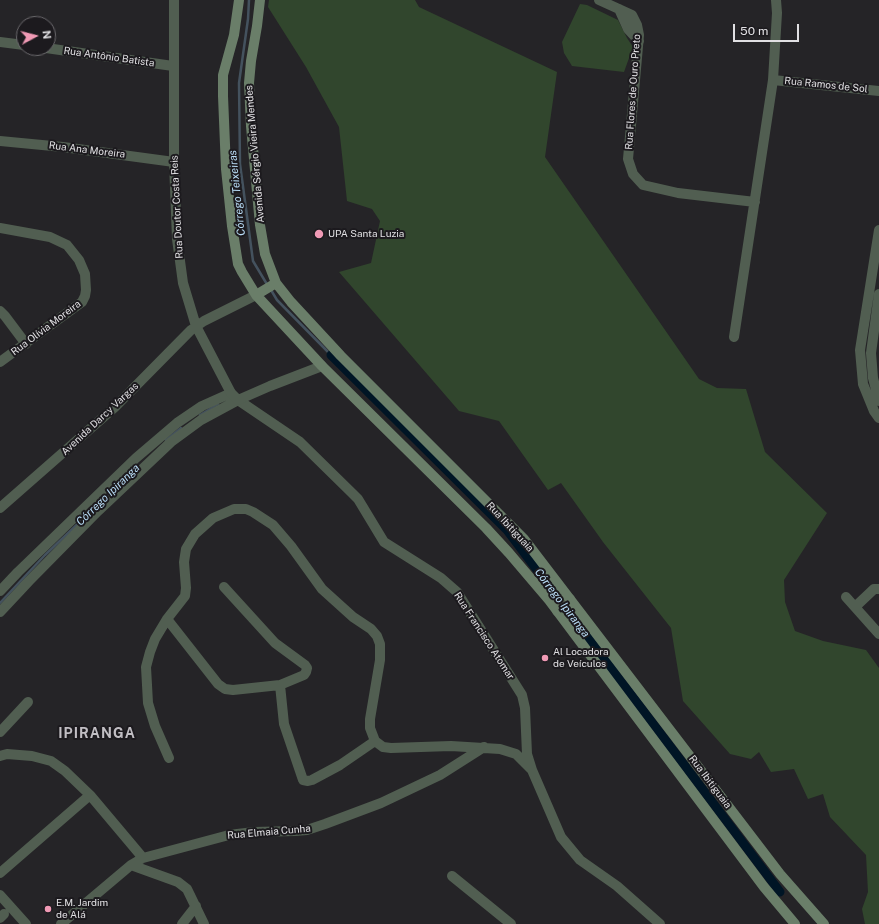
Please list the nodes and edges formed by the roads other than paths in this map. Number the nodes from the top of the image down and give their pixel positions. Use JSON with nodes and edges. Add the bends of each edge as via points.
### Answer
{"nodes":[{"id":1,"x":174,"y":0,"type":"edge"},
{"id":2,"x":239,"y":0,"type":"edge"},
{"id":3,"x":260,"y":0,"type":"edge"},
{"id":4,"x":599,"y":0,"type":"edge"},
{"id":5,"x":776,"y":0,"type":"edge"},
{"id":6,"x":0,"y":42,"type":"edge"},
{"id":7,"x":16,"y":44,"type":"edge"},
{"id":8,"x":56,"y":49,"type":"edge"},
{"id":9,"x":173,"y":66,"type":"junction"},
{"id":10,"x":773,"y":80,"type":"junction"},
{"id":11,"x":879,"y":91,"type":"edge"},
{"id":12,"x":0,"y":141,"type":"edge"},
{"id":13,"x":174,"y":162,"type":"junction"},
{"id":14,"x":755,"y":202,"type":"junction"},
{"id":15,"x":0,"y":228,"type":"edge"},
{"id":16,"x":879,"y":230,"type":"edge"},
{"id":17,"x":274,"y":284,"type":"junction"},
{"id":18,"x":259,"y":293,"type":"junction"},
{"id":19,"x":879,"y":294,"type":"edge"},
{"id":20,"x":0,"y":312,"type":"edge"},
{"id":21,"x":196,"y":326,"type":"junction"},
{"id":22,"x":734,"y":337,"type":"dead end"},
{"id":23,"x":26,"y":344,"type":"junction"},
{"id":24,"x":0,"y":362,"type":"edge"},
{"id":25,"x":322,"y":366,"type":"junction"},
{"id":26,"x":231,"y":392,"type":"junction"},
{"id":27,"x":238,"y":400,"type":"junction"},
{"id":28,"x":879,"y":401,"type":"edge"},
{"id":29,"x":879,"y":418,"type":"edge"},
{"id":30,"x":0,"y":508,"type":"edge"},
{"id":31,"x":23,"y":576,"type":"junction"},
{"id":32,"x":224,"y":587,"type":"dead end"},
{"id":33,"x":879,"y":589,"type":"edge"},
{"id":34,"x":0,"y":591,"type":"edge"},
{"id":35,"x":846,"y":597,"type":"dead end"},
{"id":36,"x":569,"y":601,"type":"junction"},
{"id":37,"x":855,"y":607,"type":"junction"},
{"id":38,"x":557,"y":610,"type":"junction"},
{"id":39,"x":0,"y":612,"type":"edge"},
{"id":40,"x":167,"y":619,"type":"junction"},
{"id":41,"x":879,"y":634,"type":"edge"},
{"id":42,"x":280,"y":685,"type":"junction"},
{"id":43,"x":28,"y":702,"type":"dead end"},
{"id":44,"x":0,"y":732,"type":"edge"},
{"id":45,"x":375,"y":740,"type":"junction"},
{"id":46,"x":484,"y":747,"type":"junction"},
{"id":47,"x":3,"y":755,"type":"edge"},
{"id":48,"x":169,"y":758,"type":"dead end"},
{"id":49,"x":532,"y":770,"type":"junction"},
{"id":50,"x":90,"y":795,"type":"junction"},
{"id":51,"x":143,"y":858,"type":"junction"},
{"id":52,"x":131,"y":865,"type":"junction"},
{"id":53,"x":0,"y":873,"type":"edge"},
{"id":54,"x":452,"y":876,"type":"dead end"},
{"id":55,"x":0,"y":895,"type":"edge"},
{"id":56,"x":196,"y":906,"type":"junction"},
{"id":57,"x":26,"y":924,"type":"edge"},
{"id":58,"x":61,"y":924,"type":"edge"},
{"id":59,"x":182,"y":924,"type":"edge"},
{"id":60,"x":204,"y":924,"type":"edge"},
{"id":61,"x":511,"y":924,"type":"edge"},
{"id":62,"x":660,"y":924,"type":"edge"},
{"id":63,"x":795,"y":924,"type":"edge"},
{"id":64,"x":824,"y":924,"type":"edge"}],
"edges":[{"from":1,"to":9,"type":"street","name":"Rua Doutor Costa Reis"},
{"from":2,"to":18,"type":"main road","via":[[234,35],[223,76],[226,169],[238,264]]},
{"from":3,"to":17,"type":"main road","name":"Avenida Sérgio Vieira Mendes","via":[[249,83],[260,218],[264,247]]},
{"from":4,"to":14,"type":"street","name":"Rua Flores de Ouro Preto","via":[[632,15],[637,25],[639,41],[628,159],[633,174],[643,185],[678,193]]},
{"from":5,"to":10,"type":"street"},
{"from":6,"to":7,"type":"street"},
{"from":8,"to":9,"type":"street","name":"Rua Antônio Batista"},
{"from":9,"to":13,"type":"street","name":"Rua Doutor Costa Reis"},
{"from":10,"to":11,"type":"street","name":"Rua Ramos de Sol"},
{"from":10,"to":14,"type":"street"},
{"from":12,"to":13,"type":"street","name":"Rua Ana Moreira"},
{"from":13,"to":21,"type":"street","name":"Rua Doutor Costa Reis","via":[[177,239],[183,282]]},
{"from":14,"to":22,"type":"street"},
{"from":15,"to":23,"type":"street","name":"Rua Olívia Moreira","via":[[50,237],[67,245],[79,260],[85,274],[86,290],[82,302]]},
{"from":16,"to":29,"type":"street","via":[[860,350],[863,384]]},
{"from":17,"to":18,"type":"main road"},
{"from":17,"to":36,"type":"main road","name":"Rua Ibitiguaia","via":[[341,356],[524,539]]},
{"from":18,"to":21,"type":"street","name":"Avenida Darcy Vargas"},
{"from":18,"to":25,"type":"main road","name":"Rua Ibitiguaia"},
{"from":19,"to":28,"type":"street","via":[[871,353],[873,378]]},
{"from":20,"to":23,"type":"street"},
{"from":21,"to":26,"type":"street","name":"Rua Doutor Costa Reis"},
{"from":21,"to":30,"type":"street","name":"Avenida Darcy Vargas","via":[[115,407]]},
{"from":23,"to":24,"type":"street","name":"Rua Olívia Moreira"},
{"from":25,"to":27,"type":"street"},
{"from":25,"to":38,"type":"main road","name":"Rua Ibitiguaia","via":[[486,528]]},
{"from":26,"to":27,"type":"street","name":"Rua Doutor Costa Reis"},
{"from":26,"to":31,"type":"street","via":[[202,406],[177,423],[136,458]]},
{"from":27,"to":31,"type":"street","via":[[201,420],[171,442],[98,511]]},
{"from":27,"to":49,"type":"street","name":"Rua Francisco Atomar","via":[[300,442],[358,499],[384,542],[441,578],[457,592],[522,695],[527,754]]},
{"from":31,"to":34,"type":"street"},
{"from":31,"to":39,"type":"street"},
{"from":32,"to":42,"type":"street","via":[[275,643],[307,668],[304,675]]},
{"from":33,"to":37,"type":"street","via":[[874,589]]},
{"from":35,"to":37,"type":"street"},
{"from":36,"to":38,"type":"street"},
{"from":36,"to":64,"type":"main road","name":"Rua Ibitiguaia","via":[[780,874]]},
{"from":37,"to":41,"type":"street"},
{"from":38,"to":63,"type":"main road","name":"Rua Ibitiguaia","via":[[764,887]]},
{"from":40,"to":42,"type":"street","via":[[218,684],[225,689]]},
{"from":40,"to":45,"type":"street","via":[[185,596],[186,549],[195,534],[213,518],[234,509],[253,512],[273,525],[322,589],[377,636],[380,660],[370,719],[370,728]]},
{"from":40,"to":48,"type":"street","via":[[155,639],[146,667],[148,703]]},
{"from":42,"to":45,"type":"street","via":[[284,724],[303,780],[312,780],[340,765]]},
{"from":43,"to":44,"type":"street"},
{"from":45,"to":46,"type":"street","via":[[383,747],[391,748]]},
{"from":46,"to":49,"type":"street","via":[[516,754]]},
{"from":46,"to":51,"type":"street","name":"Rua Elmaia Cunha","via":[[440,775],[380,804],[307,830],[229,834]]},
{"from":47,"to":50,"type":"street","via":[[32,756],[51,762],[65,771]]},
{"from":49,"to":62,"type":"street","name":"Rua Francisco Atomar","via":[[561,837],[580,860],[617,886]]},
{"from":50,"to":51,"type":"street"},
{"from":50,"to":53,"type":"street"},
{"from":51,"to":52,"type":"street","name":"Rua Elmaia Cunha"},
{"from":52,"to":56,"type":"street","via":[[178,882],[187,889]]},
{"from":52,"to":58,"type":"street","name":"Rua Elmaia Cunha"},
{"from":54,"to":61,"type":"street"},
{"from":55,"to":57,"type":"street"},
{"from":56,"to":59,"type":"street"},
{"from":56,"to":60,"type":"street"}]}
